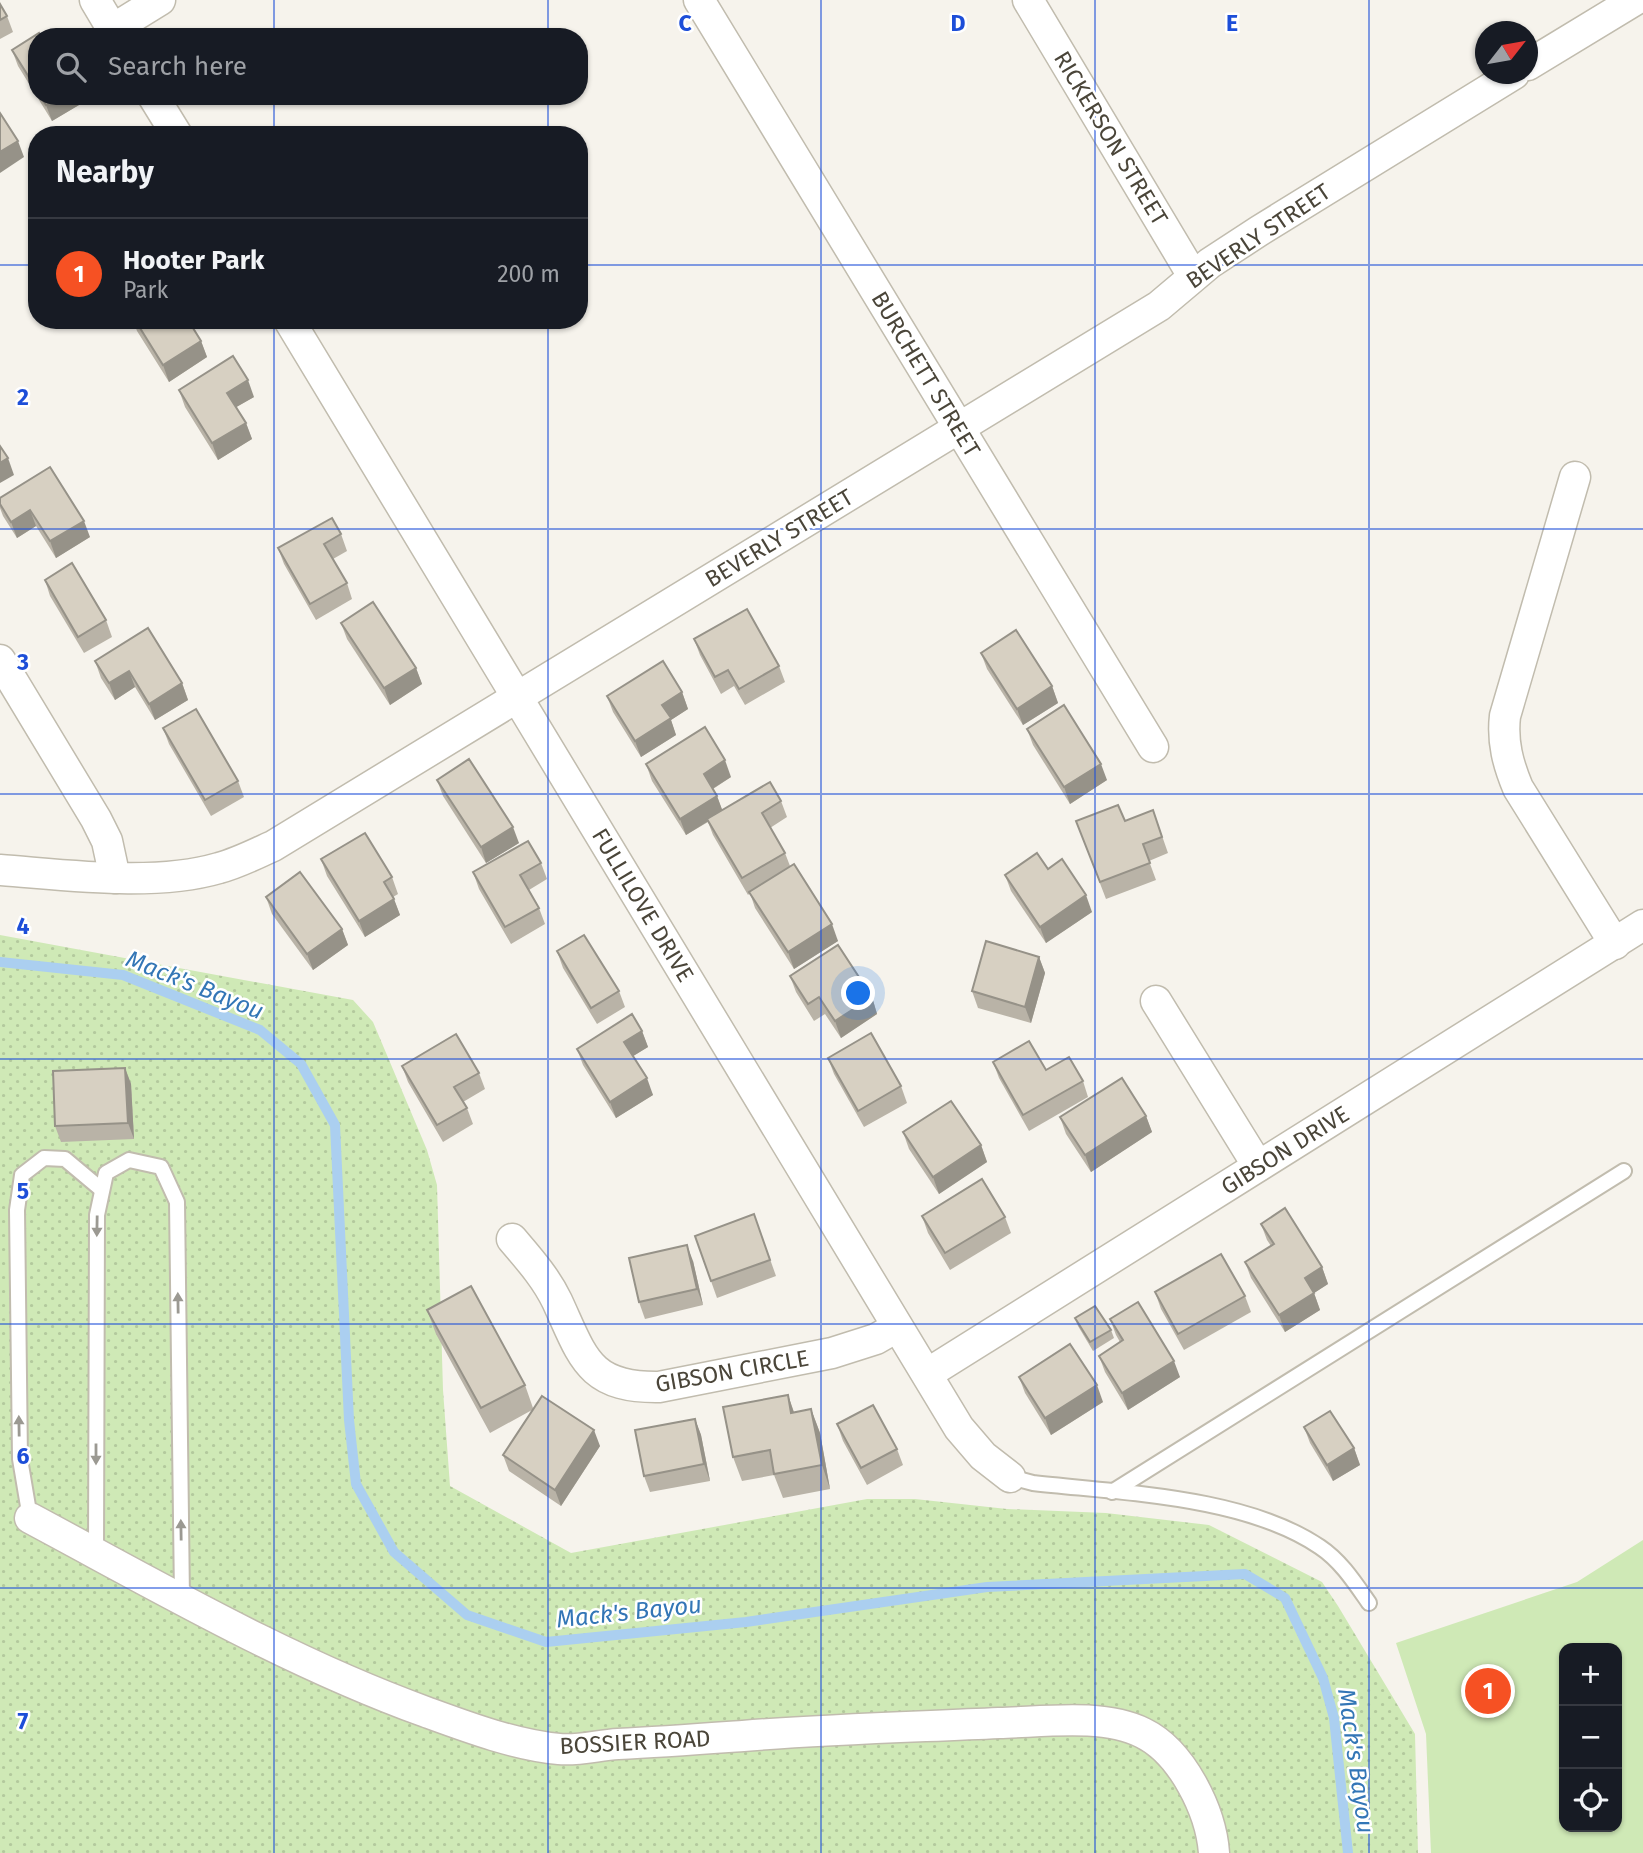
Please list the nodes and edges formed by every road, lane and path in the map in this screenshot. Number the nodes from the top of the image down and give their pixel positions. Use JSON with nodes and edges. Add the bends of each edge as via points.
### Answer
{"nodes":[{"id":1,"x":95,"y":0,"type":"edge"},
{"id":2,"x":160,"y":0,"type":"edge"},
{"id":3,"x":699,"y":0,"type":"edge"},
{"id":4,"x":1028,"y":0,"type":"edge"},
{"id":5,"x":1634,"y":0,"type":"edge"},
{"id":6,"x":112,"y":28,"type":"edge"},
{"id":7,"x":122,"y":28,"type":"edge"},
{"id":8,"x":1538,"y":59,"type":"edge"},
{"id":9,"x":1498,"y":84,"type":"edge"},
{"id":10,"x":159,"y":105,"type":"edge"},
{"id":11,"x":171,"y":126,"type":"edge"},
{"id":12,"x":1193,"y":276,"type":"junction"},
{"id":13,"x":294,"y":329,"type":"edge"},
{"id":14,"x":959,"y":429,"type":"junction"},
{"id":15,"x":1575,"y":477,"type":"dead end"},
{"id":16,"x":0,"y":660,"type":"edge"},
{"id":17,"x":517,"y":696,"type":"junction"},
{"id":18,"x":1153,"y":747,"type":"dead end"},
{"id":19,"x":0,"y":870,"type":"edge"},
{"id":20,"x":115,"y":878,"type":"junction"},
{"id":21,"x":1643,"y":925,"type":"edge"},
{"id":22,"x":1615,"y":944,"type":"junction"},
{"id":23,"x":1156,"y":1001,"type":"dead end"},
{"id":24,"x":1258,"y":1166,"type":"junction"},
{"id":25,"x":1624,"y":1171,"type":"dead end"},
{"id":26,"x":102,"y":1191,"type":"junction"},
{"id":27,"x":512,"y":1240,"type":"dead end"},
{"id":28,"x":898,"y":1327,"type":"junction"},
{"id":29,"x":927,"y":1374,"type":"junction"},
{"id":30,"x":1010,"y":1477,"type":"joint"},
{"id":31,"x":1112,"y":1492,"type":"junction"},
{"id":32,"x":30,"y":1518,"type":"joint"},
{"id":33,"x":96,"y":1553,"type":"junction"},
{"id":34,"x":181,"y":1598,"type":"junction"},
{"id":35,"x":1369,"y":1603,"type":"dead end"},
{"id":36,"x":1214,"y":1853,"type":"edge"}],
"edges":[{"from":1,"to":6,"type":"street"},
{"from":2,"to":7,"type":"street"},
{"from":3,"to":14,"type":"street","name":"BURCHETT STREET"},
{"from":4,"to":12,"type":"street","name":"RICKERSON STREET"},
{"from":5,"to":8,"type":"street"},
{"from":9,"to":12,"type":"street","name":"BEVERLY STREET"},
{"from":10,"to":11,"type":"street"},
{"from":12,"to":14,"type":"street","name":"BEVERLY STREET","via":[[1159,306]]},
{"from":13,"to":17,"type":"street","name":"FULLILOVE DRIVE"},
{"from":14,"to":17,"type":"street","name":"BEVERLY STREET"},
{"from":14,"to":18,"type":"street","name":"BURCHETT STREET"},
{"from":15,"to":22,"type":"street","via":[[1503,731],[1518,788]]},
{"from":16,"to":20,"type":"street","via":[[96,819],[107,841]]},
{"from":17,"to":20,"type":"street","name":"BEVERLY STREET","via":[[247,859],[190,873]]},
{"from":17,"to":28,"type":"street","name":"FULLILOVE DRIVE"},
{"from":19,"to":20,"type":"street","name":"BEVERLY STREET"},
{"from":21,"to":22,"type":"street","name":"GIBSON DRIVE"},
{"from":22,"to":24,"type":"street","name":"GIBSON DRIVE"},
{"from":23,"to":24,"type":"street"},
{"from":24,"to":29,"type":"street","name":"GIBSON DRIVE"},
{"from":25,"to":31,"type":"lane"},
{"from":32,"to":26,"type":"lane","one_way":true,"via":[[20,1459],[17,1210],[22,1175],[44,1158],[65,1159]]},
{"from":26,"to":33,"type":"lane","one_way":true,"via":[[97,1214]]},
{"from":34,"to":26,"type":"lane","one_way":true,"via":[[177,1202],[161,1167],[129,1160],[106,1173]]},
{"from":27,"to":28,"type":"street","name":"GIBSON CIRCLE","via":[[545,1280],[581,1354],[597,1373],[618,1383],[659,1387],[832,1353]]},
{"from":28,"to":29,"type":"street","name":"FULLILOVE DRIVE"},
{"from":29,"to":30,"type":"street","name":"FULLILOVE DRIVE","via":[[972,1445]]},
{"from":30,"to":31,"type":"lane"},
{"from":31,"to":35,"type":"lane","via":[[1206,1504],[1268,1521],[1320,1547],[1351,1577]]},
{"from":32,"to":33,"type":"street","name":"BOSSIER ROAD"},
{"from":33,"to":34,"type":"street","name":"BOSSIER ROAD"},
{"from":34,"to":36,"type":"street","name":"BOSSIER ROAD","via":[[376,1694],[481,1732],[560,1749],[848,1730],[1073,1720],[1114,1724],[1159,1743],[1178,1765],[1203,1808]]}]}
